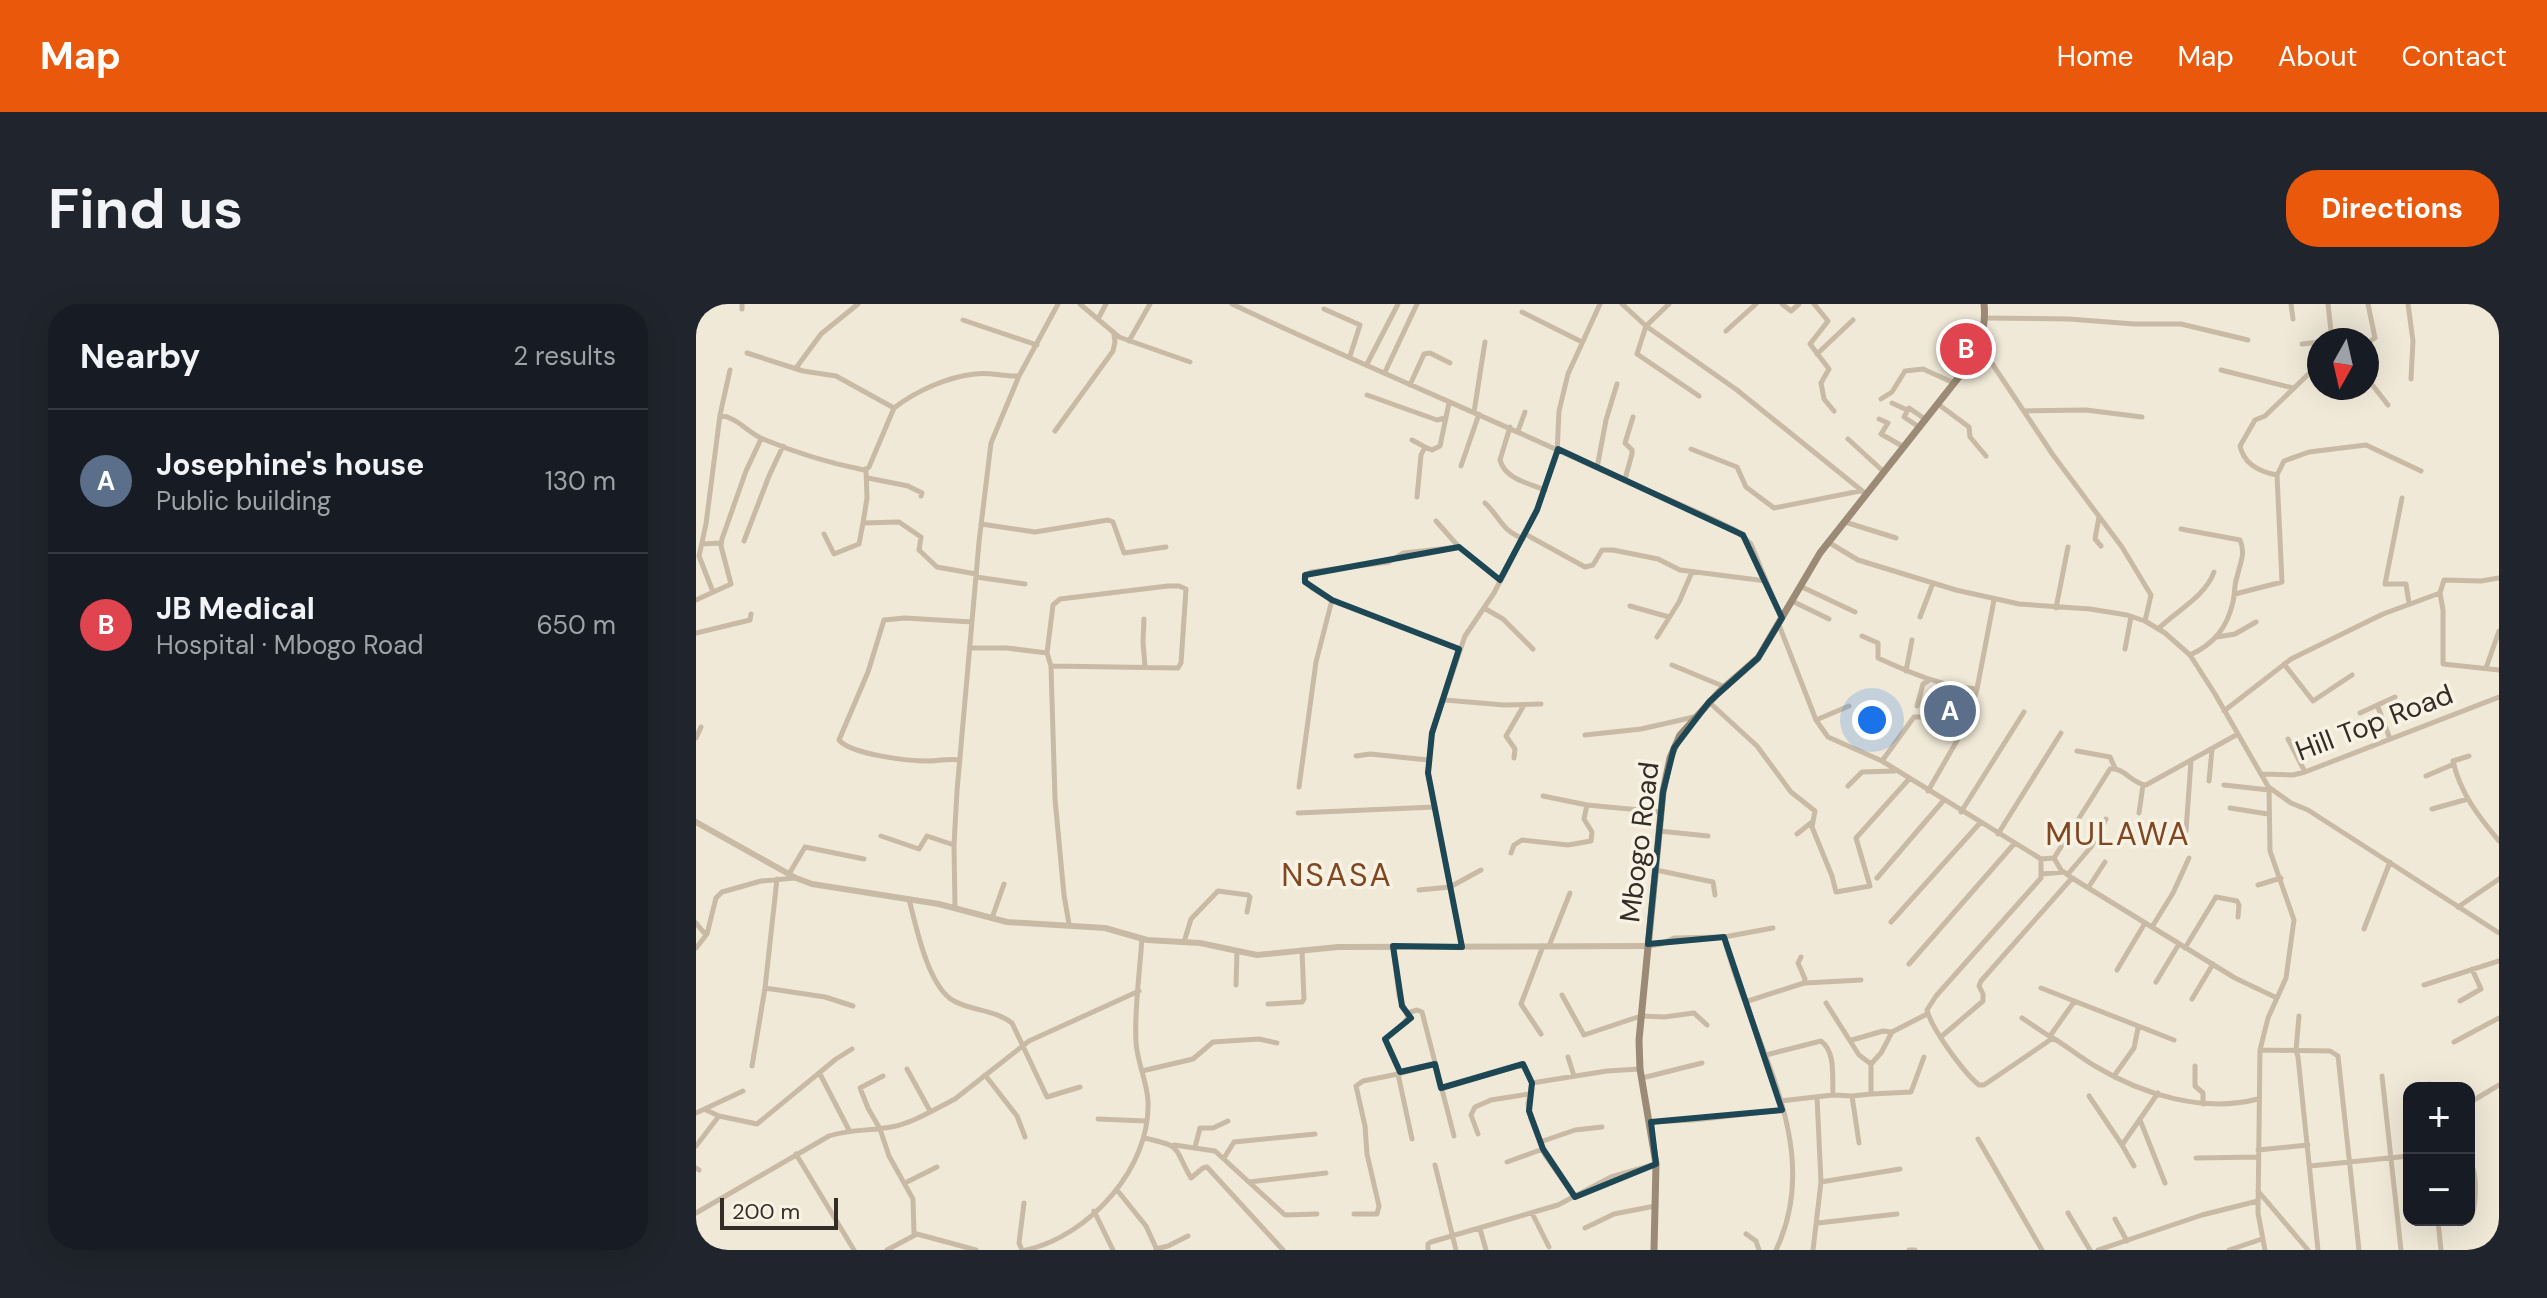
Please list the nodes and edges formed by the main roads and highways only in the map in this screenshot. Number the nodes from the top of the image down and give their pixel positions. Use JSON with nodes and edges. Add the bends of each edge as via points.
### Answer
{"nodes":[{"id":1,"x":1984,"y":304,"type":"edge"},
{"id":2,"x":1654,"y":1250,"type":"edge"}],
"edges":[{"from":1,"to":2,"type":"main road","name":"Mbogo Road","via":[[1979,344],[1954,383],[1863,492],[1758,658],[1695,717],[1670,758],[1641,1016],[1640,1069],[1656,1164]]}]}
